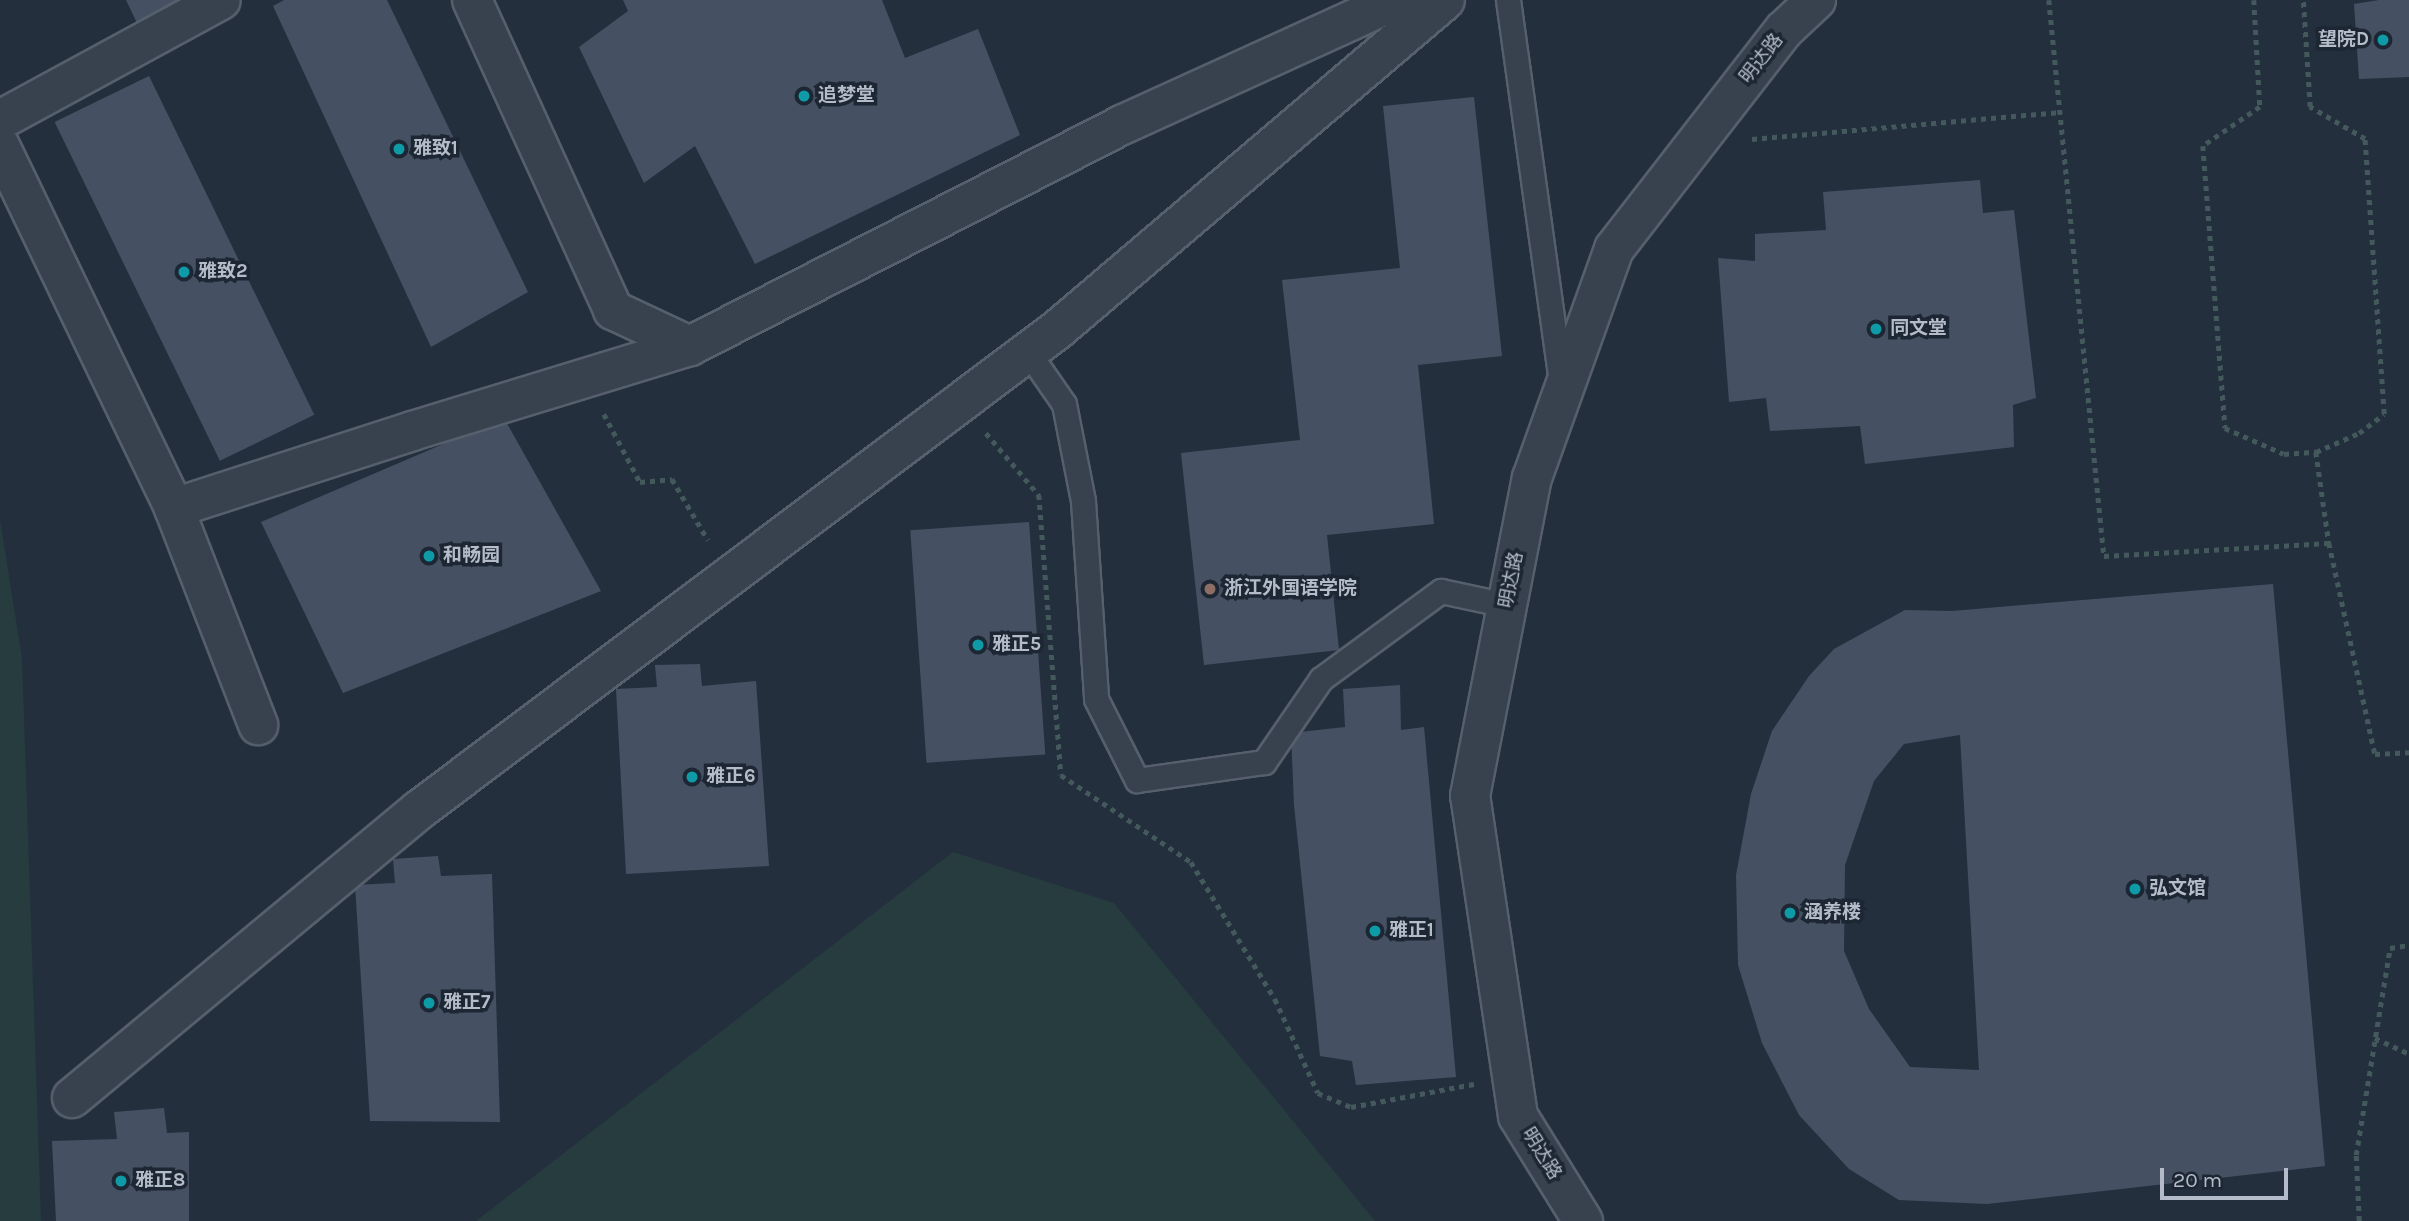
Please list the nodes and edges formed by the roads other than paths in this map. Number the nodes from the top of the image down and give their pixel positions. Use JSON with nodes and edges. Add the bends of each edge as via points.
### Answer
{"nodes":[{"id":1,"x":221,"y":0,"type":"edge"},
{"id":2,"x":471,"y":0,"type":"edge"},
{"id":3,"x":1396,"y":0,"type":"edge"},
{"id":4,"x":1445,"y":0,"type":"edge"},
{"id":5,"x":1508,"y":0,"type":"edge"},
{"id":6,"x":1816,"y":0,"type":"edge"},
{"id":7,"x":0,"y":120,"type":"edge"},
{"id":8,"x":0,"y":146,"type":"edge"},
{"id":9,"x":690,"y":346,"type":"junction"},
{"id":10,"x":1028,"y":352,"type":"junction"},
{"id":11,"x":1562,"y":393,"type":"junction"},
{"id":12,"x":174,"y":508,"type":"junction"},
{"id":13,"x":1507,"y":605,"type":"junction"},
{"id":14,"x":258,"y":725,"type":"dead end"},
{"id":15,"x":72,"y":1098,"type":"dead end"},
{"id":16,"x":1583,"y":1221,"type":"edge"}],
"edges":[{"from":1,"to":7,"type":"street"},
{"from":2,"to":9,"type":"street","via":[[613,310]]},
{"from":3,"to":9,"type":"street","via":[[1125,124]]},
{"from":4,"to":10,"type":"street"},
{"from":5,"to":11,"type":"lane"},
{"from":6,"to":11,"type":"street","name":"明达路","via":[[1784,30],[1614,249]]},
{"from":8,"to":12,"type":"street"},
{"from":9,"to":12,"type":"street"},
{"from":10,"to":13,"type":"lane","via":[[1064,404],[1083,501],[1096,699],[1137,780],[1264,762],[1321,678],[1441,591]]},
{"from":10,"to":15,"type":"street","via":[[419,810]]},
{"from":11,"to":13,"type":"street","name":"明达路","via":[[1532,478]]},
{"from":12,"to":14,"type":"street"},
{"from":13,"to":16,"type":"street","name":"明达路","via":[[1470,796],[1518,1116]]}]}
